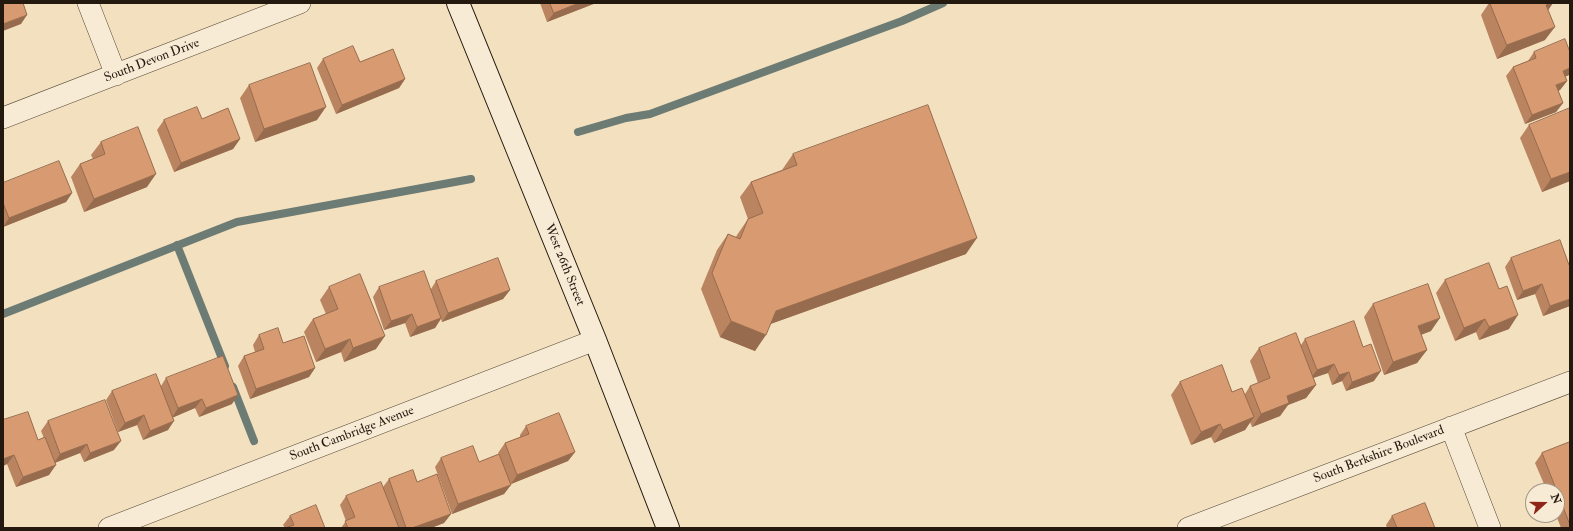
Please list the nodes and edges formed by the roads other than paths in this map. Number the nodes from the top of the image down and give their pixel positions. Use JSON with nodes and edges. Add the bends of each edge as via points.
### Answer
{"nodes":[{"id":1,"x":88,"y":3,"type":"edge"},
{"id":2,"x":300,"y":3,"type":"edge"},
{"id":3,"x":458,"y":3,"type":"edge"},
{"id":4,"x":116,"y":75,"type":"junction"},
{"id":5,"x":3,"y":118,"type":"edge"},
{"id":6,"x":595,"y":340,"type":"junction"},
{"id":7,"x":1570,"y":382,"type":"edge"},
{"id":8,"x":1451,"y":427,"type":"junction"},
{"id":9,"x":109,"y":528,"type":"edge"},
{"id":10,"x":668,"y":528,"type":"edge"},
{"id":11,"x":1188,"y":528,"type":"edge"},
{"id":12,"x":1490,"y":528,"type":"edge"}],
"edges":[{"from":1,"to":4,"type":"street"},
{"from":2,"to":4,"type":"street","name":"South Devon Drive"},
{"from":3,"to":6,"type":"main road","name":"West 26th Street"},
{"from":4,"to":5,"type":"street","name":"South Devon Drive"},
{"from":6,"to":9,"type":"street","name":"South Cambridge Avenue"},
{"from":6,"to":10,"type":"main road","name":"West 26th Street"},
{"from":7,"to":8,"type":"street","name":"South Berkshire Boulevard"},
{"from":8,"to":11,"type":"street","name":"South Berkshire Boulevard"},
{"from":8,"to":12,"type":"street"}]}
